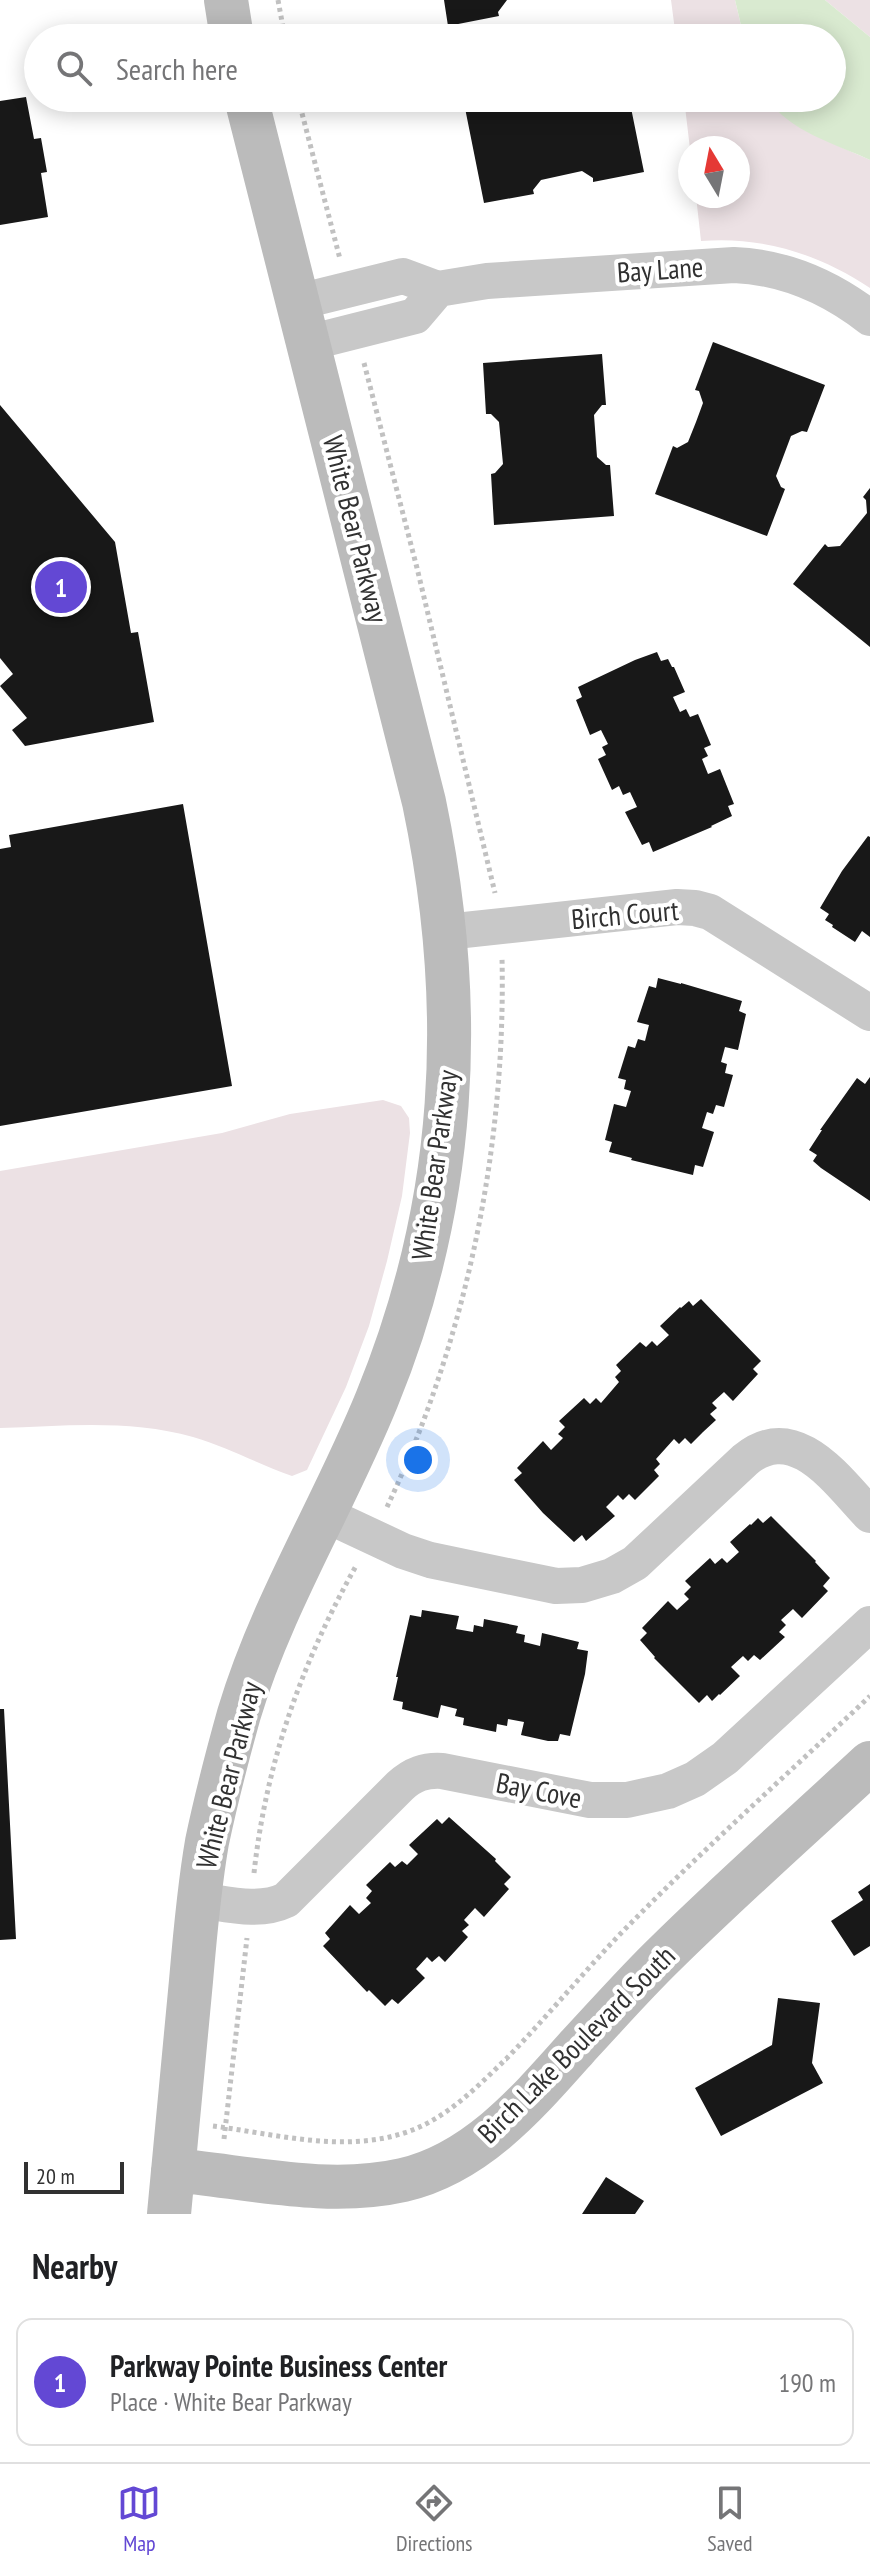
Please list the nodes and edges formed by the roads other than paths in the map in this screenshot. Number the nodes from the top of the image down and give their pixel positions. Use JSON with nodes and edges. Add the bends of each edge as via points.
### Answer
{"nodes":[{"id":1,"x":226,"y":0,"type":"edge"},
{"id":2,"x":230,"y":24,"type":"edge"},
{"id":3,"x":250,"y":112,"type":"edge"},
{"id":4,"x":438,"y":289,"type":"junction"},
{"id":5,"x":298,"y":302,"type":"junction"},
{"id":6,"x":870,"y":318,"type":"edge"},
{"id":7,"x":308,"y":343,"type":"junction"},
{"id":8,"x":446,"y":932,"type":"junction"},
{"id":9,"x":870,"y":1013,"type":"edge"},
{"id":10,"x":324,"y":1514,"type":"junction"},
{"id":11,"x":870,"y":1515,"type":"edge"},
{"id":12,"x":870,"y":1624,"type":"edge"},
{"id":13,"x":870,"y":1763,"type":"edge"},
{"id":14,"x":199,"y":1900,"type":"junction"},
{"id":15,"x":173,"y":2170,"type":"junction"},
{"id":16,"x":169,"y":2214,"type":"edge"}],
"edges":[{"from":1,"to":2,"type":"street"},
{"from":3,"to":5,"type":"street","name":"White Bear Parkway"},
{"from":4,"to":5,"type":"street","name":"Bay Lane","via":[[403,276]]},
{"from":4,"to":6,"type":"street","name":"Bay Lane","via":[[500,280],[747,266],[809,281]]},
{"from":4,"to":7,"type":"street","via":[[415,316]]},
{"from":5,"to":7,"type":"street","name":"White Bear Parkway"},
{"from":7,"to":8,"type":"street","name":"White Bear Parkway","via":[[421,787]]},
{"from":8,"to":9,"type":"street","name":"Birch Court","via":[[700,908]]},
{"from":8,"to":10,"type":"street","name":"White Bear Parkway","via":[[449,1082],[427,1238],[384,1381]]},
{"from":10,"to":11,"type":"street","via":[[420,1558],[565,1586],[629,1568],[745,1460],[767,1448],[785,1446],[809,1454]]},
{"from":10,"to":14,"type":"street","name":"White Bear Parkway","via":[[245,1696],[214,1809]]},
{"from":12,"to":14,"type":"street","name":"Bay Cove","via":[[725,1758],[668,1791],[601,1801],[442,1771],[422,1772],[400,1786],[286,1900],[264,1907]]},
{"from":13,"to":15,"type":"street","name":"Birch Lake Boulevard South","via":[[666,1952],[506,2122],[459,2157],[403,2180],[351,2186]]},
{"from":14,"to":15,"type":"street","name":"White Bear Parkway"},
{"from":15,"to":16,"type":"street","name":"White Bear Parkway"}]}
